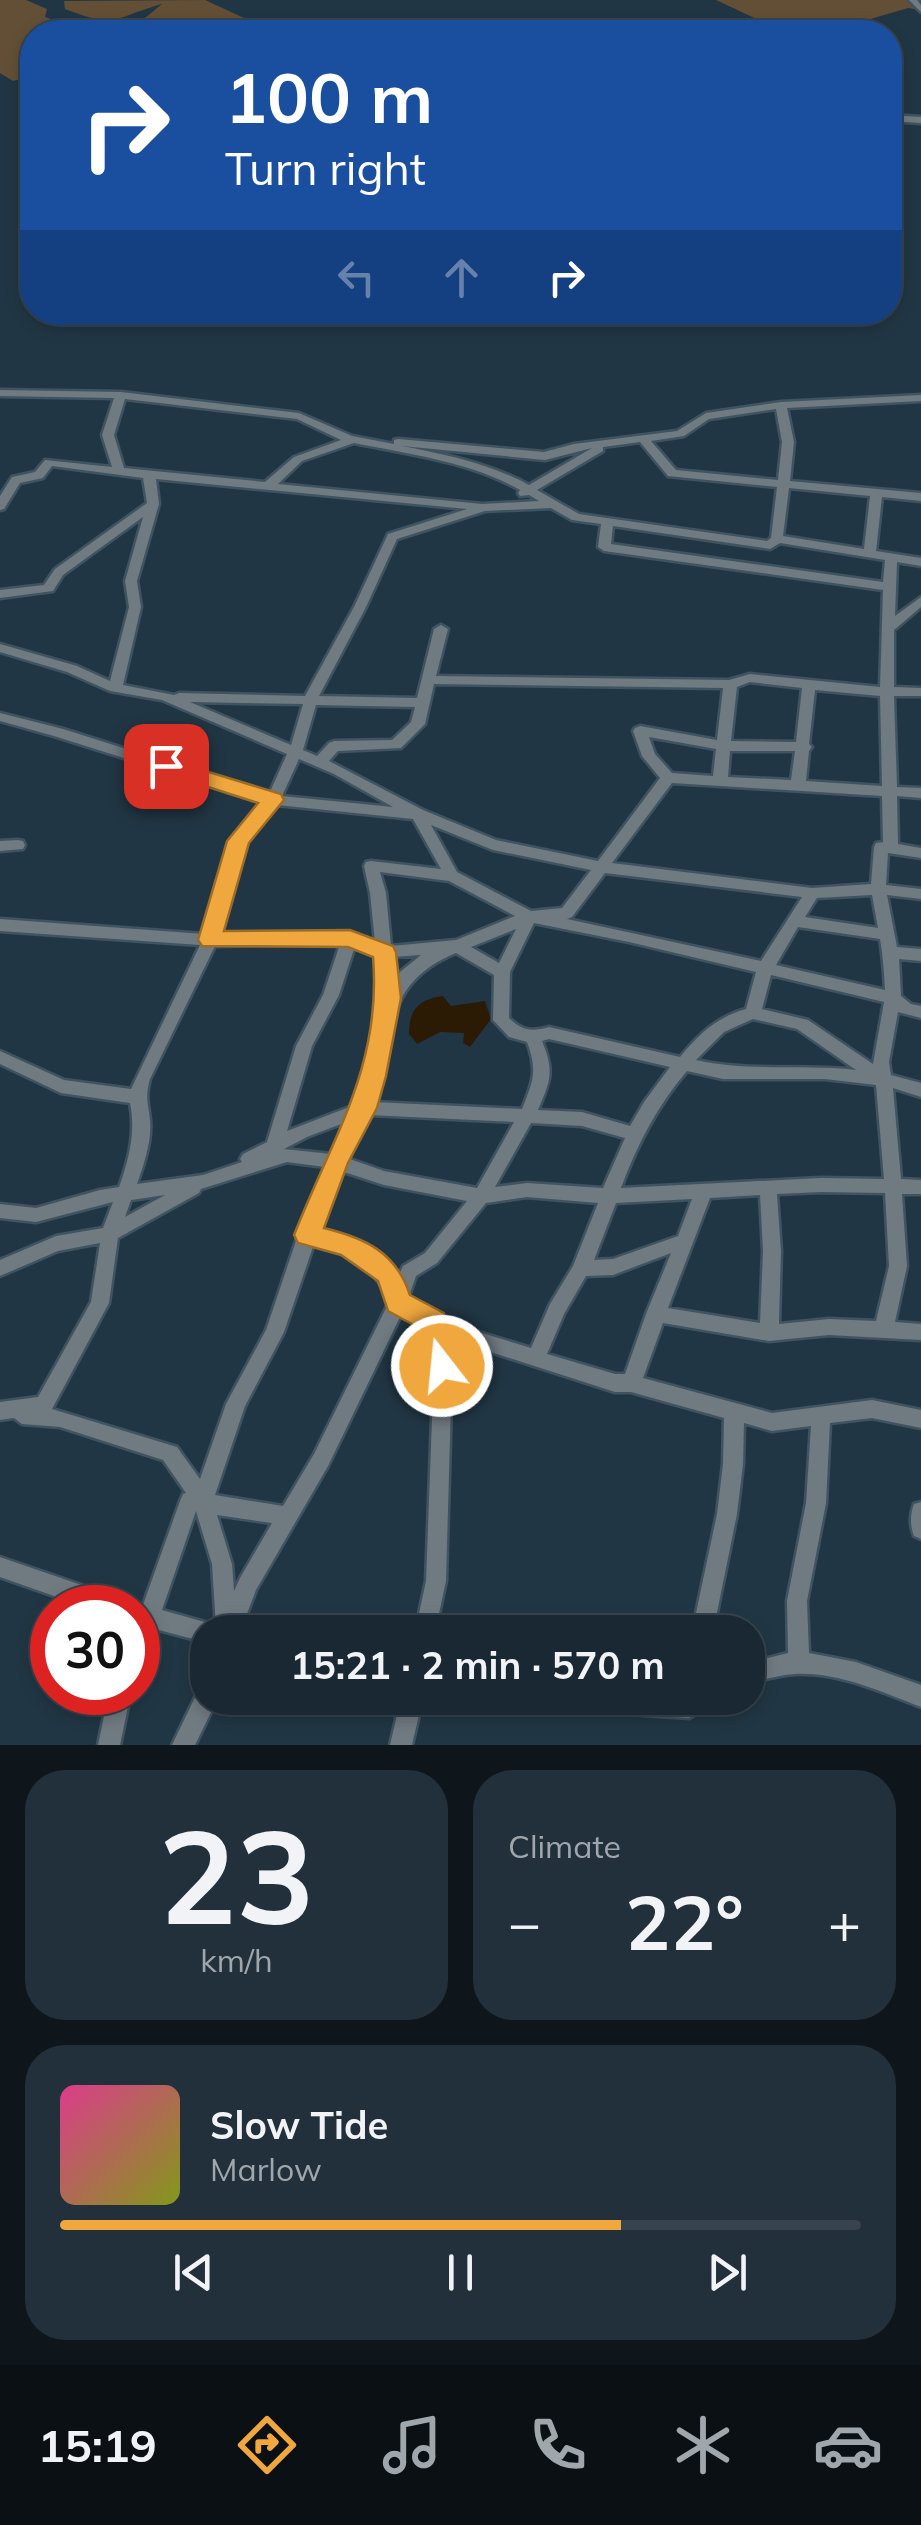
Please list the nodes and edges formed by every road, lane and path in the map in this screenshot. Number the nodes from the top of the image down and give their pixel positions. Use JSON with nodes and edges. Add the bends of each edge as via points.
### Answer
{"nodes":[{"id":1,"x":913,"y":0,"type":"edge"},
{"id":2,"x":921,"y":10,"type":"edge"},
{"id":3,"x":0,"y":393,"type":"edge"},
{"id":4,"x":122,"y":395,"type":"junction"},
{"id":5,"x":921,"y":398,"type":"edge"},
{"id":6,"x":782,"y":405,"type":"junction"},
{"id":7,"x":349,"y":439,"type":"junction"},
{"id":8,"x":643,"y":439,"type":"junction"},
{"id":9,"x":608,"y":444,"type":"junction"},
{"id":10,"x":118,"y":468,"type":"junction"},
{"id":11,"x":149,"y":475,"type":"junction"},
{"id":12,"x":784,"y":485,"type":"junction"},
{"id":13,"x":269,"y":486,"type":"junction"},
{"id":14,"x":530,"y":490,"type":"junction"},
{"id":15,"x":876,"y":493,"type":"junction"},
{"id":16,"x":921,"y":498,"type":"edge"},
{"id":17,"x":153,"y":504,"type":"junction"},
{"id":18,"x":553,"y":504,"type":"junction"},
{"id":19,"x":0,"y":506,"type":"edge"},
{"id":20,"x":484,"y":507,"type":"junction"},
{"id":21,"x":607,"y":524,"type":"junction"},
{"id":22,"x":776,"y":538,"type":"junction"},
{"id":23,"x":870,"y":553,"type":"junction"},
{"id":24,"x":891,"y":557,"type":"junction"},
{"id":25,"x":921,"y":562,"type":"edge"},
{"id":26,"x":890,"y":587,"type":"junction"},
{"id":27,"x":0,"y":594,"type":"edge"},
{"id":28,"x":921,"y":601,"type":"edge"},
{"id":29,"x":888,"y":628,"type":"junction"},
{"id":30,"x":441,"y":629,"type":"dead end"},
{"id":31,"x":0,"y":648,"type":"edge"},
{"id":32,"x":427,"y":680,"type":"junction"},
{"id":33,"x":730,"y":684,"type":"junction"},
{"id":34,"x":809,"y":684,"type":"junction"},
{"id":35,"x":115,"y":688,"type":"junction"},
{"id":36,"x":886,"y":692,"type":"junction"},
{"id":37,"x":921,"y":692,"type":"edge"},
{"id":38,"x":165,"y":696,"type":"junction"},
{"id":39,"x":311,"y":702,"type":"junction"},
{"id":40,"x":422,"y":703,"type":"junction"},
{"id":41,"x":0,"y":717,"type":"edge"},
{"id":42,"x":723,"y":746,"type":"junction"},
{"id":43,"x":804,"y":748,"type":"junction"},
{"id":44,"x":296,"y":751,"type":"junction"},
{"id":45,"x":320,"y":762,"type":"junction"},
{"id":46,"x":668,"y":778,"type":"junction"},
{"id":47,"x":720,"y":781,"type":"junction"},
{"id":48,"x":798,"y":785,"type":"junction"},
{"id":49,"x":890,"y":790,"type":"junction"},
{"id":50,"x":921,"y":792,"type":"edge"},
{"id":51,"x":273,"y":800,"type":"junction"},
{"id":52,"x":418,"y":814,"type":"junction"},
{"id":53,"x":18,"y":845,"type":"dead end"},
{"id":54,"x":0,"y":846,"type":"edge"},
{"id":55,"x":891,"y":849,"type":"junction"},
{"id":56,"x":921,"y":853,"type":"edge"},
{"id":57,"x":600,"y":867,"type":"junction"},
{"id":58,"x":452,"y":876,"type":"junction"},
{"id":59,"x":878,"y":889,"type":"junction"},
{"id":60,"x":812,"y":893,"type":"junction"},
{"id":61,"x":921,"y":894,"type":"edge"},
{"id":62,"x":529,"y":917,"type":"junction"},
{"id":63,"x":793,"y":921,"type":"junction"},
{"id":64,"x":0,"y":925,"type":"edge"},
{"id":65,"x":350,"y":938,"type":"junction"},
{"id":66,"x":210,"y":940,"type":"junction"},
{"id":67,"x":888,"y":943,"type":"junction"},
{"id":68,"x":457,"y":946,"type":"junction"},
{"id":69,"x":384,"y":952,"type":"junction"},
{"id":70,"x":921,"y":955,"type":"edge"},
{"id":71,"x":764,"y":970,"type":"junction"},
{"id":72,"x":502,"y":972,"type":"junction"},
{"id":73,"x":893,"y":998,"type":"junction"},
{"id":74,"x":388,"y":1008,"type":"junction"},
{"id":75,"x":921,"y":1012,"type":"edge"},
{"id":76,"x":753,"y":1013,"type":"junction"},
{"id":77,"x":533,"y":1038,"type":"junction"},
{"id":78,"x":0,"y":1057,"type":"edge"},
{"id":79,"x":681,"y":1066,"type":"junction"},
{"id":80,"x":884,"y":1079,"type":"junction"},
{"id":81,"x":921,"y":1090,"type":"edge"},
{"id":82,"x":138,"y":1097,"type":"junction"},
{"id":83,"x":364,"y":1108,"type":"junction"},
{"id":84,"x":528,"y":1114,"type":"junction"},
{"id":85,"x":632,"y":1133,"type":"junction"},
{"id":86,"x":274,"y":1146,"type":"junction"},
{"id":87,"x":336,"y":1162,"type":"junction"},
{"id":88,"x":203,"y":1182,"type":"junction"},
{"id":89,"x":892,"y":1186,"type":"junction"},
{"id":90,"x":921,"y":1187,"type":"edge"},
{"id":91,"x":768,"y":1190,"type":"junction"},
{"id":92,"x":125,"y":1192,"type":"junction"},
{"id":93,"x":703,"y":1192,"type":"junction"},
{"id":94,"x":481,"y":1196,"type":"junction"},
{"id":95,"x":607,"y":1196,"type":"junction"},
{"id":96,"x":0,"y":1211,"type":"edge"},
{"id":97,"x":110,"y":1234,"type":"junction"},
{"id":98,"x":307,"y":1235,"type":"junction"},
{"id":99,"x":681,"y":1242,"type":"junction"},
{"id":100,"x":0,"y":1268,"type":"edge"},
{"id":101,"x":581,"y":1269,"type":"junction"},
{"id":102,"x":398,"y":1302,"type":"junction"},
{"id":103,"x":655,"y":1314,"type":"junction"},
{"id":104,"x":434,"y":1322,"type":"junction"},
{"id":105,"x":884,"y":1328,"type":"junction"},
{"id":106,"x":921,"y":1332,"type":"edge"},
{"id":107,"x":769,"y":1333,"type":"junction"},
{"id":108,"x":536,"y":1358,"type":"junction"},
{"id":109,"x":631,"y":1383,"type":"junction"},
{"id":110,"x":0,"y":1413,"type":"edge"},
{"id":111,"x":734,"y":1414,"type":"junction"},
{"id":112,"x":821,"y":1415,"type":"junction"},
{"id":113,"x":921,"y":1419,"type":"edge"},
{"id":114,"x":203,"y":1500,"type":"junction"},
{"id":115,"x":921,"y":1511,"type":"edge"},
{"id":116,"x":287,"y":1516,"type":"junction"},
{"id":117,"x":921,"y":1530,"type":"edge"},
{"id":118,"x":0,"y":1567,"type":"edge"},
{"id":119,"x":53,"y":1585,"type":"edge"},
{"id":120,"x":155,"y":1585,"type":"edge"},
{"id":121,"x":227,"y":1615,"type":"edge"},
{"id":122,"x":236,"y":1615,"type":"edge"},
{"id":123,"x":429,"y":1615,"type":"edge"},
{"id":124,"x":703,"y":1615,"type":"edge"},
{"id":125,"x":160,"y":1621,"type":"edge"},
{"id":126,"x":190,"y":1628,"type":"edge"},
{"id":127,"x":799,"y":1660,"type":"junction"},
{"id":128,"x":765,"y":1668,"type":"edge"},
{"id":129,"x":921,"y":1696,"type":"edge"},
{"id":130,"x":115,"y":1715,"type":"edge"},
{"id":131,"x":198,"y":1715,"type":"edge"},
{"id":132,"x":408,"y":1715,"type":"edge"},
{"id":133,"x":109,"y":1745,"type":"edge"},
{"id":134,"x":183,"y":1745,"type":"edge"},
{"id":135,"x":401,"y":1745,"type":"edge"}],
"edges":[{"from":1,"to":2,"type":"street"},
{"from":3,"to":4,"type":"street"},
{"from":4,"to":7,"type":"street","via":[[299,416]]},
{"from":4,"to":10,"type":"street","via":[[108,435]]},
{"from":5,"to":6,"type":"street"},
{"from":6,"to":8,"type":"street","via":[[706,416],[680,434]]},
{"from":6,"to":12,"type":"street","via":[[788,442]]},
{"from":7,"to":9,"type":"street","via":[[546,456]]},
{"from":7,"to":13,"type":"street","via":[[298,459]]},
{"from":7,"to":14,"type":"street","via":[[441,457]]},
{"from":8,"to":9,"type":"street"},
{"from":8,"to":12,"type":"street","via":[[672,473]]},
{"from":9,"to":14,"type":"street"},
{"from":10,"to":11,"type":"street"},
{"from":10,"to":19,"type":"street","via":[[50,462],[39,475],[16,480]]},
{"from":11,"to":13,"type":"street"},
{"from":11,"to":17,"type":"street"},
{"from":12,"to":15,"type":"street"},
{"from":12,"to":22,"type":"street"},
{"from":13,"to":20,"type":"street"},
{"from":14,"to":18,"type":"street"},
{"from":14,"to":20,"type":"street"},
{"from":15,"to":16,"type":"street"},
{"from":15,"to":23,"type":"street"},
{"from":17,"to":27,"type":"street","via":[[59,572],[48,588]]},
{"from":17,"to":35,"type":"street","via":[[131,581],[135,607]]},
{"from":18,"to":20,"type":"street"},
{"from":18,"to":21,"type":"street"},
{"from":20,"to":39,"type":"street","via":[[392,536]]},
{"from":21,"to":22,"type":"street","via":[[770,546]]},
{"from":21,"to":26,"type":"street","via":[[604,548]]},
{"from":22,"to":23,"type":"street"},
{"from":23,"to":24,"type":"street"},
{"from":24,"to":25,"type":"street"},
{"from":24,"to":26,"type":"street"},
{"from":26,"to":29,"type":"street"},
{"from":28,"to":29,"type":"street"},
{"from":29,"to":36,"type":"street"},
{"from":30,"to":32,"type":"street"},
{"from":31,"to":35,"type":"street"},
{"from":32,"to":33,"type":"street"},
{"from":32,"to":40,"type":"street"},
{"from":33,"to":34,"type":"street","via":[[750,678]]},
{"from":33,"to":42,"type":"street"},
{"from":34,"to":36,"type":"street"},
{"from":34,"to":43,"type":"street"},
{"from":35,"to":38,"type":"street"},
{"from":36,"to":37,"type":"street"},
{"from":36,"to":49,"type":"street"},
{"from":38,"to":39,"type":"street"},
{"from":38,"to":44,"type":"street"},
{"from":39,"to":40,"type":"street"},
{"from":39,"to":44,"type":"street"},
{"from":40,"to":45,"type":"street","via":[[418,724],[396,746],[334,746]]},
{"from":41,"to":51,"type":"street"},
{"from":42,"to":43,"type":"street"},
{"from":42,"to":46,"type":"street","via":[[640,732]]},
{"from":42,"to":47,"type":"street"},
{"from":43,"to":48,"type":"street"},
{"from":44,"to":45,"type":"street"},
{"from":44,"to":51,"type":"street"},
{"from":45,"to":52,"type":"street"},
{"from":46,"to":47,"type":"street"},
{"from":46,"to":57,"type":"street"},
{"from":47,"to":48,"type":"street"},
{"from":48,"to":49,"type":"street"},
{"from":49,"to":50,"type":"street"},
{"from":49,"to":55,"type":"street"},
{"from":51,"to":52,"type":"street"},
{"from":51,"to":66,"type":"street","via":[[238,841]]},
{"from":52,"to":57,"type":"street","via":[[493,846]]},
{"from":52,"to":58,"type":"street"},
{"from":53,"to":54,"type":"street"},
{"from":55,"to":56,"type":"street"},
{"from":55,"to":59,"type":"street","via":[[880,848]]},
{"from":57,"to":60,"type":"street"},
{"from":57,"to":62,"type":"street","via":[[567,914]]},
{"from":58,"to":62,"type":"street"},
{"from":58,"to":69,"type":"street","via":[[371,866]]},
{"from":59,"to":60,"type":"street"},
{"from":59,"to":61,"type":"street"},
{"from":59,"to":67,"type":"street"},
{"from":60,"to":63,"type":"street"},
{"from":62,"to":68,"type":"street"},
{"from":62,"to":71,"type":"street"},
{"from":62,"to":72,"type":"street"},
{"from":63,"to":67,"type":"street"},
{"from":63,"to":71,"type":"street"},
{"from":64,"to":66,"type":"street"},
{"from":65,"to":66,"type":"street"},
{"from":65,"to":69,"type":"street"},
{"from":65,"to":86,"type":"street","via":[[304,1046]]},
{"from":66,"to":82,"type":"street","via":[[159,1038]]},
{"from":67,"to":70,"type":"street"},
{"from":67,"to":73,"type":"street"},
{"from":68,"to":69,"type":"street"},
{"from":68,"to":72,"type":"street"},
{"from":68,"to":74,"type":"street","via":[[406,976]]},
{"from":69,"to":74,"type":"street"},
{"from":71,"to":73,"type":"street"},
{"from":71,"to":76,"type":"street"},
{"from":72,"to":77,"type":"street","via":[[502,1020]]},
{"from":73,"to":75,"type":"street"},
{"from":73,"to":80,"type":"street","via":[[881,1050]]},
{"from":74,"to":83,"type":"street"},
{"from":76,"to":79,"type":"street","via":[[729,1017]]},
{"from":76,"to":80,"type":"street","via":[[802,1024]]},
{"from":77,"to":79,"type":"street","via":[[549,1032]]},
{"from":77,"to":84,"type":"street","via":[[542,1080]]},
{"from":78,"to":82,"type":"street","via":[[61,1086]]},
{"from":79,"to":80,"type":"street","via":[[742,1075]]},
{"from":79,"to":85,"type":"street"},
{"from":80,"to":81,"type":"street"},
{"from":80,"to":89,"type":"street"},
{"from":82,"to":92,"type":"street","via":[[137,1161]]},
{"from":83,"to":84,"type":"street"},
{"from":83,"to":86,"type":"street"},
{"from":83,"to":87,"type":"street"},
{"from":84,"to":85,"type":"street"},
{"from":84,"to":94,"type":"street"},
{"from":85,"to":95,"type":"street"},
{"from":86,"to":88,"type":"street"},
{"from":87,"to":88,"type":"street","via":[[288,1155]]},
{"from":87,"to":94,"type":"street"},
{"from":87,"to":98,"type":"street"},
{"from":88,"to":92,"type":"street"},
{"from":88,"to":97,"type":"street"},
{"from":89,"to":90,"type":"street"},
{"from":89,"to":91,"type":"street"},
{"from":89,"to":105,"type":"street","via":[[898,1266]]},
{"from":91,"to":93,"type":"street"},
{"from":91,"to":107,"type":"street"},
{"from":92,"to":96,"type":"street","via":[[36,1215]]},
{"from":92,"to":97,"type":"street"},
{"from":93,"to":95,"type":"street"},
{"from":93,"to":99,"type":"street"},
{"from":94,"to":95,"type":"street","via":[[526,1190]]},
{"from":94,"to":102,"type":"street","via":[[431,1258],[409,1272]]},
{"from":95,"to":101,"type":"street"},
{"from":97,"to":100,"type":"street","via":[[56,1244]]},
{"from":97,"to":110,"type":"street","via":[[100,1303],[44,1405]]},
{"from":98,"to":102,"type":"street","via":[[349,1246],[390,1274]]},
{"from":98,"to":114,"type":"street","via":[[275,1332],[236,1404]]},
{"from":99,"to":101,"type":"street","via":[[613,1267]]},
{"from":99,"to":103,"type":"street"},
{"from":101,"to":108,"type":"street"},
{"from":102,"to":104,"type":"street"},
{"from":102,"to":116,"type":"street"},
{"from":103,"to":107,"type":"street"},
{"from":103,"to":109,"type":"street"},
{"from":104,"to":108,"type":"street"},
{"from":104,"to":123,"type":"street","via":[[442,1366],[436,1581]]},
{"from":105,"to":106,"type":"street"},
{"from":105,"to":107,"type":"street"},
{"from":108,"to":109,"type":"street"},
{"from":109,"to":111,"type":"street"},
{"from":110,"to":114,"type":"street","via":[[60,1418],[170,1453]]},
{"from":111,"to":112,"type":"street","via":[[772,1422]]},
{"from":111,"to":124,"type":"street","via":[[735,1474]]},
{"from":112,"to":113,"type":"street","via":[[872,1409]]},
{"from":112,"to":127,"type":"street","via":[[816,1503],[797,1600]]},
{"from":114,"to":116,"type":"street"},
{"from":114,"to":120,"type":"street","via":[[190,1501]]},
{"from":114,"to":121,"type":"street","via":[[222,1564]]},
{"from":115,"to":117,"type":"street"},
{"from":116,"to":122,"type":"street"},
{"from":118,"to":119,"type":"street"},
{"from":125,"to":126,"type":"street"},
{"from":127,"to":128,"type":"street"},
{"from":127,"to":129,"type":"street","via":[[851,1670]]},
{"from":130,"to":133,"type":"street"},
{"from":131,"to":134,"type":"street"},
{"from":132,"to":135,"type":"street"}]}
